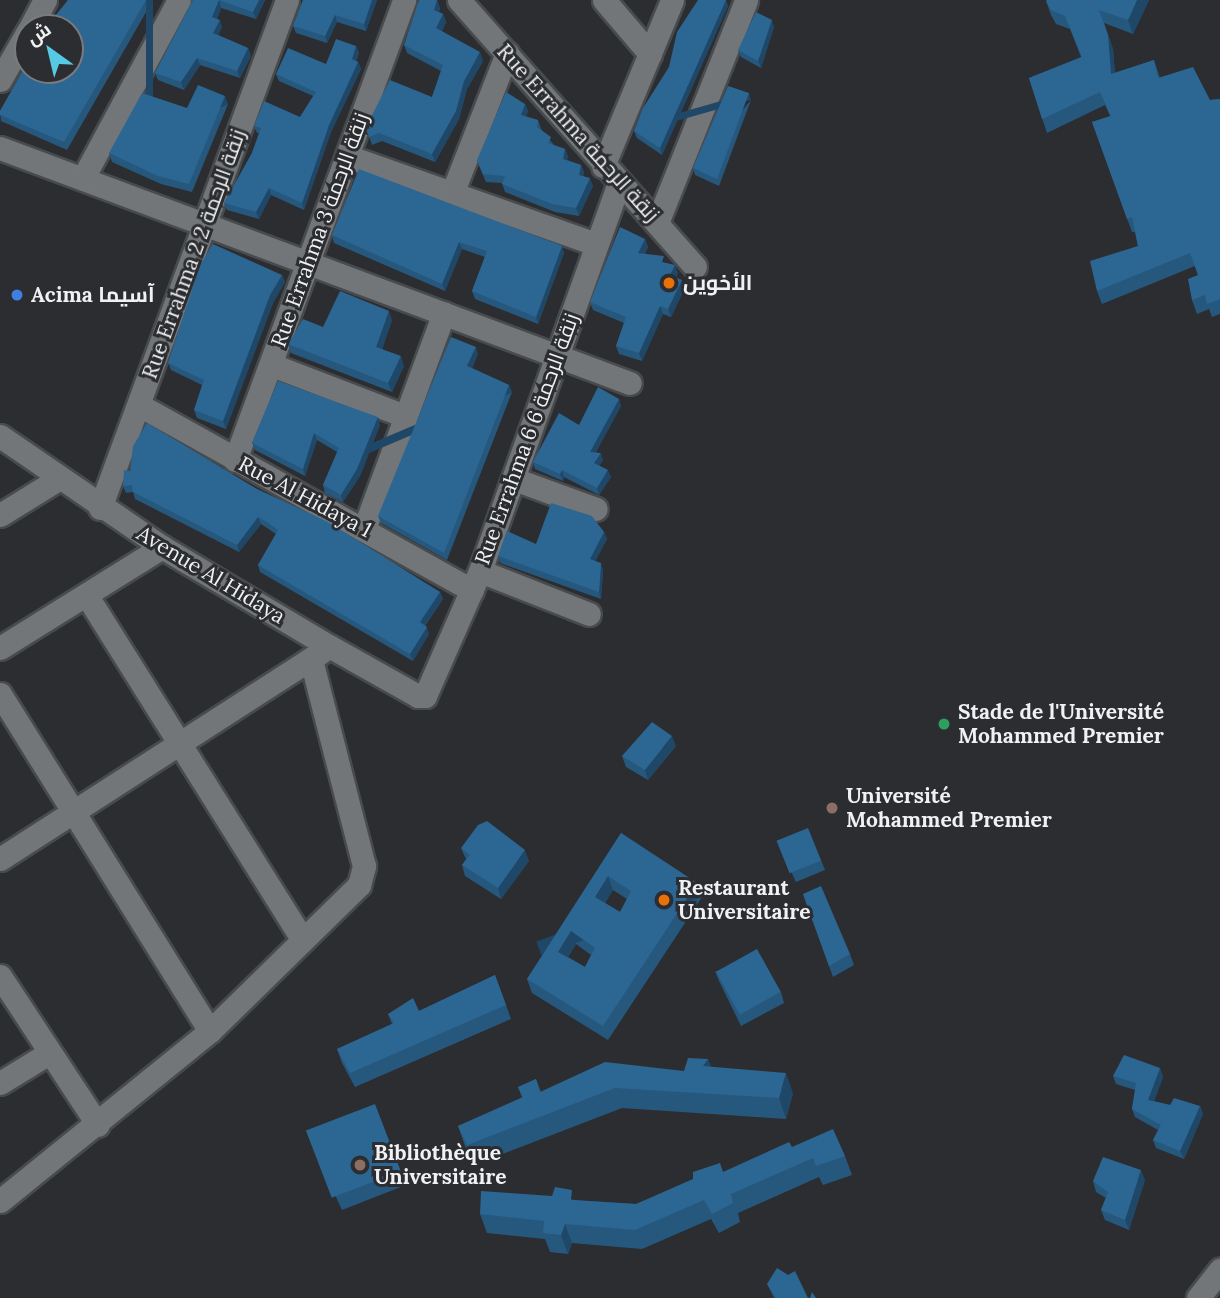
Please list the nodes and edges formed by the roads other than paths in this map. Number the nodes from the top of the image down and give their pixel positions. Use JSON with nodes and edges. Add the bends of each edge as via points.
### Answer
{"nodes":[{"id":1,"x":178,"y":0,"type":"edge"},
{"id":2,"x":287,"y":0,"type":"edge"},
{"id":3,"x":404,"y":0,"type":"edge"},
{"id":4,"x":460,"y":0,"type":"edge"},
{"id":5,"x":604,"y":0,"type":"edge"},
{"id":6,"x":671,"y":0,"type":"edge"},
{"id":7,"x":746,"y":2,"type":"edge"},
{"id":8,"x":507,"y":53,"type":"junction"},
{"id":9,"x":650,"y":54,"type":"junction"},
{"id":10,"x":14,"y":55,"type":"edge"},
{"id":11,"x":0,"y":80,"type":"edge"},
{"id":12,"x":0,"y":148,"type":"edge"},
{"id":13,"x":347,"y":156,"type":"junction"},
{"id":14,"x":611,"y":174,"type":"junction"},
{"id":15,"x":83,"y":178,"type":"junction"},
{"id":16,"x":453,"y":191,"type":"junction"},
{"id":17,"x":657,"y":223,"type":"junction"},
{"id":18,"x":206,"y":225,"type":"junction"},
{"id":19,"x":596,"y":244,"type":"junction"},
{"id":20,"x":308,"y":261,"type":"junction"},
{"id":21,"x":695,"y":267,"type":"dead end"},
{"id":22,"x":444,"y":313,"type":"junction"},
{"id":23,"x":556,"y":356,"type":"junction"},
{"id":24,"x":272,"y":365,"type":"junction"},
{"id":25,"x":630,"y":383,"type":"dead end"},
{"id":26,"x":139,"y":405,"type":"junction"},
{"id":27,"x":405,"y":416,"type":"junction"},
{"id":28,"x":0,"y":436,"type":"edge"},
{"id":29,"x":235,"y":460,"type":"junction"},
{"id":30,"x":58,"y":478,"type":"junction"},
{"id":31,"x":514,"y":479,"type":"junction"},
{"id":32,"x":100,"y":508,"type":"junction"},
{"id":33,"x":596,"y":509,"type":"dead end"},
{"id":34,"x":0,"y":515,"type":"edge"},
{"id":35,"x":364,"y":528,"type":"junction"},
{"id":36,"x":162,"y":547,"type":"junction"},
{"id":37,"x":476,"y":580,"type":"junction"},
{"id":38,"x":87,"y":596,"type":"junction"},
{"id":39,"x":589,"y":614,"type":"dead end"},
{"id":40,"x":0,"y":648,"type":"edge"},
{"id":41,"x":320,"y":652,"type":"junction"},
{"id":42,"x":429,"y":693,"type":"joint"},
{"id":43,"x":0,"y":695,"type":"edge"},
{"id":44,"x":178,"y":743,"type":"junction"},
{"id":45,"x":72,"y":811,"type":"junction"},
{"id":46,"x":0,"y":859,"type":"edge"},
{"id":47,"x":303,"y":940,"type":"junction"},
{"id":48,"x":0,"y":976,"type":"edge"},
{"id":49,"x":210,"y":1031,"type":"junction"},
{"id":50,"x":49,"y":1052,"type":"junction"},
{"id":51,"x":0,"y":1083,"type":"edge"},
{"id":52,"x":98,"y":1125,"type":"junction"},
{"id":53,"x":0,"y":1201,"type":"edge"},
{"id":54,"x":1218,"y":1277,"type":"edge"},
{"id":55,"x":1198,"y":1298,"type":"edge"}],
"edges":[{"from":1,"to":15,"type":"street"},
{"from":2,"to":18,"type":"street","name":"Rue Errahma 2 2 زنقة الرحمة"},
{"from":3,"to":13,"type":"street","name":"Rue Errahma 3 زنقة الرحمة"},
{"from":4,"to":8,"type":"street","name":"Rue Errahma زنقة الرحمة"},
{"from":5,"to":9,"type":"street"},
{"from":6,"to":9,"type":"street","name":"Rue Errahma 6 6 زنقة الرحمة"},
{"from":7,"to":17,"type":"street"},
{"from":8,"to":14,"type":"street","name":"Rue Errahma زنقة الرحمة"},
{"from":8,"to":16,"type":"street"},
{"from":9,"to":14,"type":"street","name":"Rue Errahma 6 6 زنقة الرحمة"},
{"from":10,"to":11,"type":"street"},
{"from":12,"to":15,"type":"street"},
{"from":13,"to":16,"type":"street"},
{"from":13,"to":20,"type":"street","name":"Rue Errahma 3 زنقة الرحمة"},
{"from":14,"to":17,"type":"street","name":"Rue Errahma زنقة الرحمة"},
{"from":14,"to":19,"type":"street","name":"Rue Errahma 6 6 زنقة الرحمة"},
{"from":15,"to":18,"type":"street"},
{"from":16,"to":19,"type":"street"},
{"from":17,"to":21,"type":"street","name":"Rue Errahma زنقة الرحمة"},
{"from":18,"to":20,"type":"street"},
{"from":18,"to":26,"type":"street","name":"Rue Errahma 2 2 زنقة الرحمة"},
{"from":19,"to":23,"type":"street","name":"Rue Errahma 6 6 زنقة الرحمة"},
{"from":20,"to":22,"type":"street"},
{"from":20,"to":24,"type":"street","name":"Rue Errahma 3 زنقة الرحمة"},
{"from":22,"to":23,"type":"street"},
{"from":22,"to":27,"type":"street"},
{"from":23,"to":25,"type":"street"},
{"from":23,"to":31,"type":"street","name":"Rue Errahma 6 6 زنقة الرحمة"},
{"from":24,"to":27,"type":"street"},
{"from":24,"to":29,"type":"street","name":"Rue Errahma 3 زنقة الرحمة"},
{"from":26,"to":29,"type":"street","name":"Rue Al Hidaya 1"},
{"from":26,"to":32,"type":"street","name":"Rue Errahma 2 2 زنقة الرحمة"},
{"from":27,"to":35,"type":"street"},
{"from":28,"to":30,"type":"street","name":"Avenue Al Hidaya"},
{"from":29,"to":35,"type":"street","name":"Rue Al Hidaya 1"},
{"from":30,"to":32,"type":"street","name":"Avenue Al Hidaya"},
{"from":30,"to":34,"type":"street"},
{"from":31,"to":33,"type":"street"},
{"from":31,"to":37,"type":"street","name":"Rue Errahma 6 6 زنقة الرحمة"},
{"from":32,"to":36,"type":"street","name":"Avenue Al Hidaya"},
{"from":35,"to":37,"type":"street","name":"Rue Al Hidaya 1"},
{"from":36,"to":38,"type":"street"},
{"from":36,"to":41,"type":"street","name":"Avenue Al Hidaya"},
{"from":37,"to":39,"type":"street","name":"Rue Al Hidaya 1"},
{"from":37,"to":42,"type":"street","name":"Rue Errahma 6 6 زنقة الرحمة"},
{"from":38,"to":40,"type":"street"},
{"from":38,"to":44,"type":"street"},
{"from":41,"to":42,"type":"street","name":"Avenue Al Hidaya","via":[[418,696]]},
{"from":41,"to":44,"type":"street"},
{"from":41,"to":47,"type":"street","via":[[365,872],[355,891]]},
{"from":43,"to":45,"type":"street"},
{"from":44,"to":45,"type":"street"},
{"from":44,"to":47,"type":"street"},
{"from":45,"to":46,"type":"street"},
{"from":45,"to":49,"type":"street"},
{"from":47,"to":49,"type":"street"},
{"from":48,"to":50,"type":"street"},
{"from":49,"to":52,"type":"street"},
{"from":50,"to":51,"type":"street"},
{"from":50,"to":52,"type":"street"},
{"from":52,"to":53,"type":"street"},
{"from":54,"to":55,"type":"street"}]}
